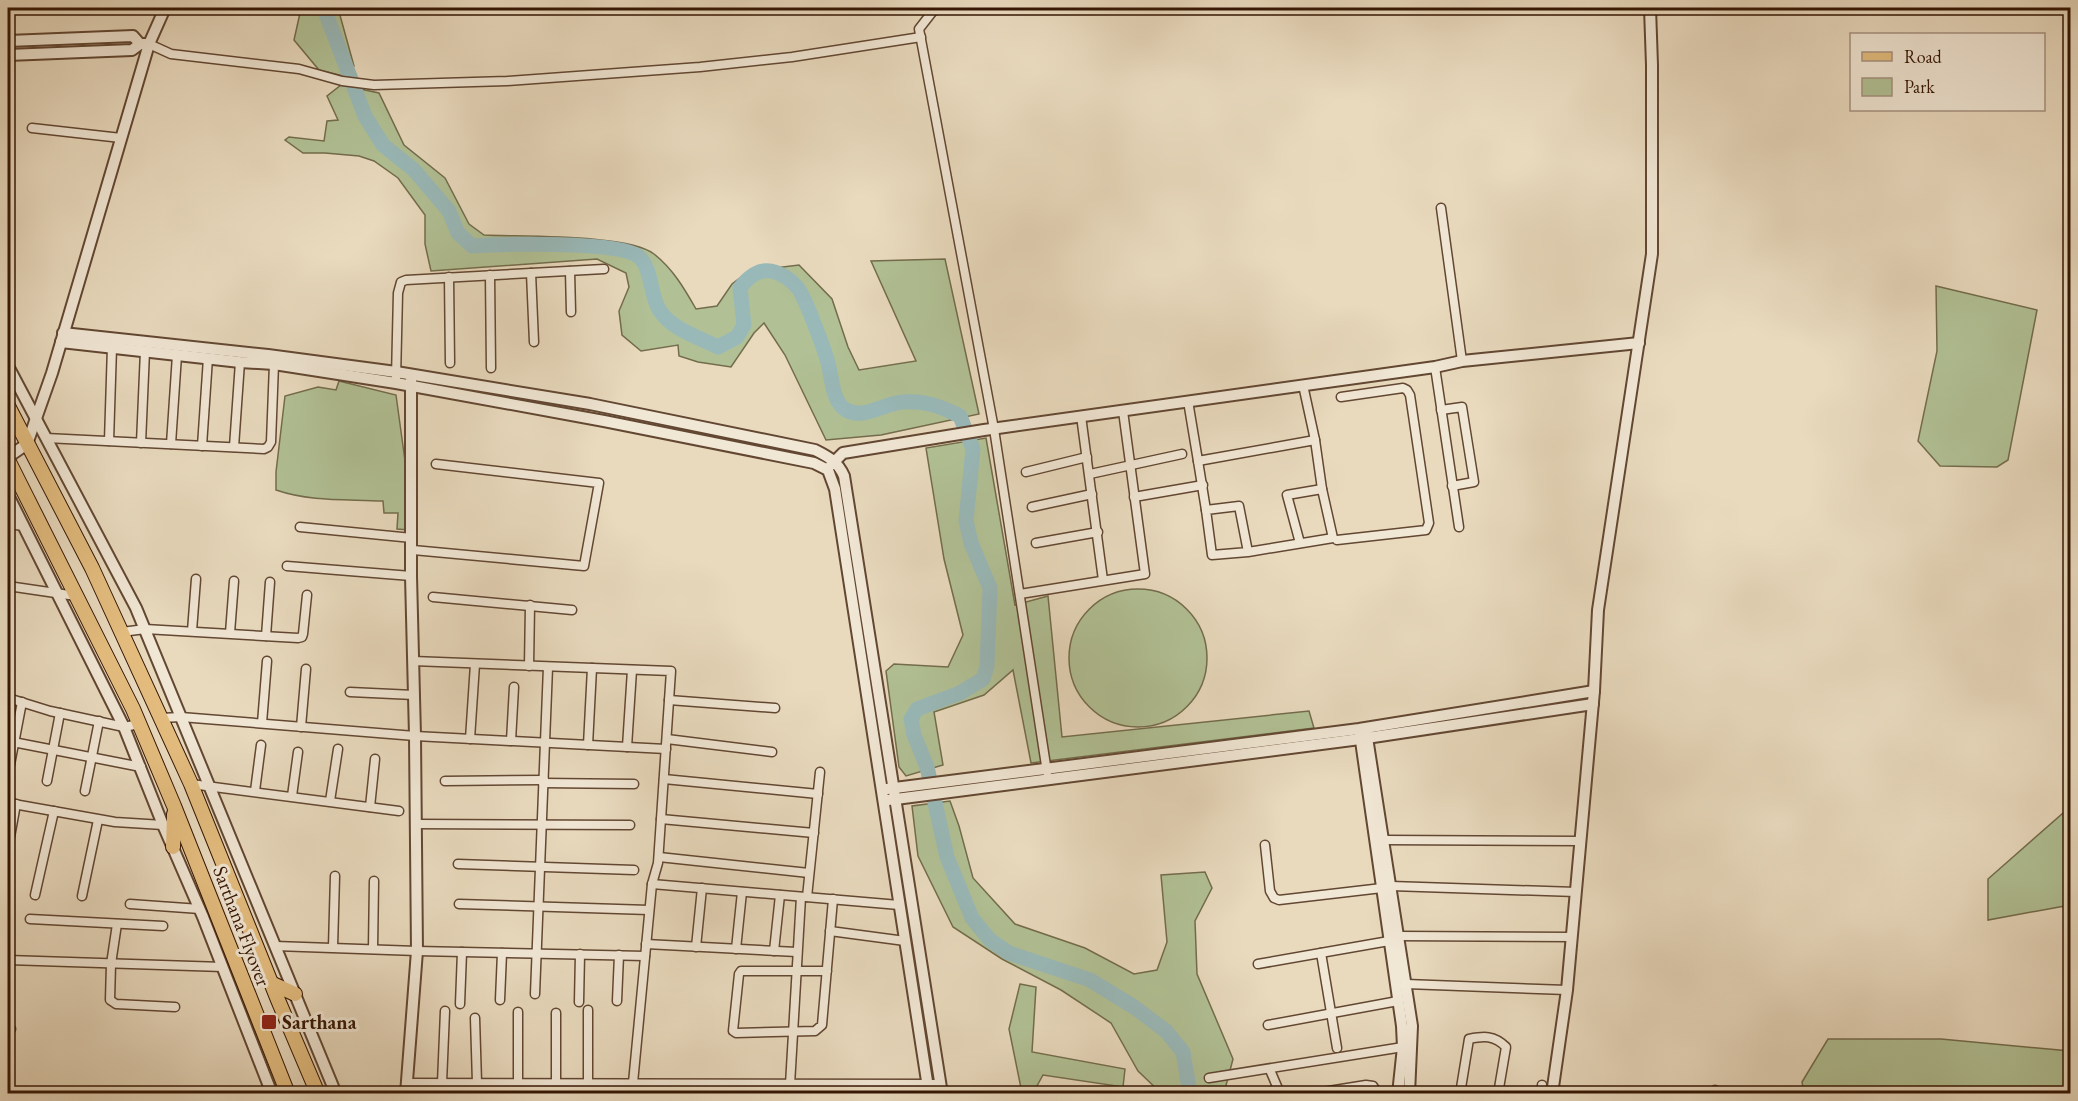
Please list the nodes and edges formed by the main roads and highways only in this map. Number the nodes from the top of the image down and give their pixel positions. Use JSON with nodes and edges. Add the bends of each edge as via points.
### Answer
{"nodes":[{"id":1,"x":8,"y":406,"type":"edge"},
{"id":2,"x":8,"y":458,"type":"edge"},
{"id":3,"x":174,"y":806,"type":"junction"},
{"id":4,"x":173,"y":847,"type":"road end"},
{"id":5,"x":271,"y":983,"type":"junction"},
{"id":6,"x":295,"y":994,"type":"road end"},
{"id":7,"x":288,"y":1094,"type":"edge"},
{"id":8,"x":318,"y":1094,"type":"edge"}],
"edges":[{"from":1,"to":5,"type":"main road","name":"Sarthana Flyover","via":[[122,632],[191,784]]},
{"from":2,"to":3,"type":"main road","name":"Sarthana Flyover","via":[[139,724]]},
{"from":3,"to":4,"type":"main road"},
{"from":3,"to":7,"type":"main road","name":"Sarthana Flyover"},
{"from":5,"to":6,"type":"main road"},
{"from":5,"to":8,"type":"main road","name":"Sarthana Flyover"}]}
